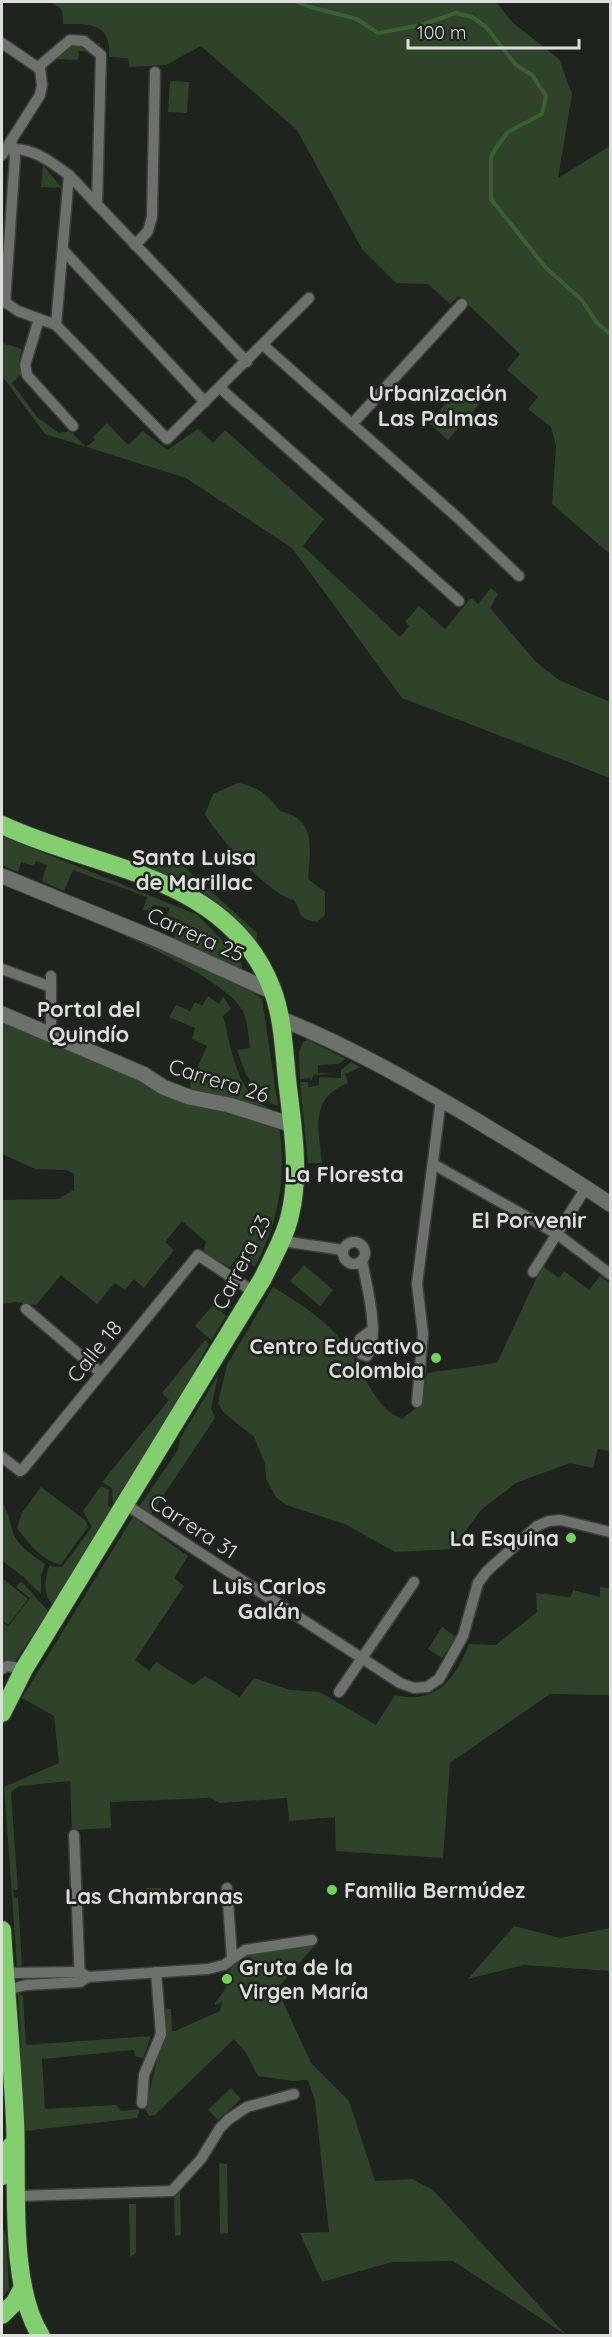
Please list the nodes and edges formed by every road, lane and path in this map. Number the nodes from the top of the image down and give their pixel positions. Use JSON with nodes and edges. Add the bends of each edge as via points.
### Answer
{"nodes":[{"id":1,"x":2,"y":44,"type":"edge"},
{"id":2,"x":38,"y":67,"type":"junction"},
{"id":3,"x":155,"y":72,"type":"dead end"},
{"id":4,"x":13,"y":145,"type":"junction"},
{"id":5,"x":2,"y":155,"type":"edge"},
{"id":6,"x":69,"y":175,"type":"junction"},
{"id":7,"x":97,"y":205,"type":"junction"},
{"id":8,"x":135,"y":244,"type":"junction"},
{"id":9,"x":63,"y":250,"type":"junction"},
{"id":10,"x":309,"y":298,"type":"dead end"},
{"id":11,"x":3,"y":302,"type":"edge"},
{"id":12,"x":462,"y":304,"type":"dead end"},
{"id":13,"x":39,"y":319,"type":"junction"},
{"id":14,"x":56,"y":325,"type":"junction"},
{"id":15,"x":263,"y":345,"type":"junction"},
{"id":16,"x":247,"y":362,"type":"junction"},
{"id":17,"x":220,"y":388,"type":"junction"},
{"id":18,"x":205,"y":402,"type":"junction"},
{"id":19,"x":352,"y":424,"type":"junction"},
{"id":20,"x":74,"y":426,"type":"dead end"},
{"id":21,"x":519,"y":576,"type":"dead end"},
{"id":22,"x":459,"y":601,"type":"dead end"},
{"id":23,"x":2,"y":825,"type":"edge"},
{"id":24,"x":2,"y":876,"type":"edge"},
{"id":25,"x":2,"y":969,"type":"edge"},
{"id":26,"x":273,"y":992,"type":"junction"},
{"id":27,"x":2,"y":1014,"type":"edge"},
{"id":28,"x":279,"y":1018,"type":"junction"},
{"id":29,"x":51,"y":1035,"type":"junction"},
{"id":30,"x":441,"y":1099,"type":"junction"},
{"id":31,"x":293,"y":1125,"type":"junction"},
{"id":32,"x":433,"y":1164,"type":"junction"},
{"id":33,"x":586,"y":1186,"type":"junction"},
{"id":34,"x":610,"y":1204,"type":"edge"},
{"id":35,"x":557,"y":1234,"type":"junction"},
{"id":36,"x":282,"y":1241,"type":"junction"},
{"id":37,"x":343,"y":1250,"type":"junction"},
{"id":38,"x":362,"y":1261,"type":"junction"},
{"id":39,"x":533,"y":1272,"type":"dead end"},
{"id":40,"x":610,"y":1274,"type":"edge"},
{"id":41,"x":254,"y":1292,"type":"junction"},
{"id":42,"x":26,"y":1309,"type":"dead end"},
{"id":43,"x":373,"y":1329,"type":"dead end"},
{"id":44,"x":101,"y":1373,"type":"junction"},
{"id":45,"x":417,"y":1402,"type":"dead end"},
{"id":46,"x":2,"y":1457,"type":"edge"},
{"id":47,"x":125,"y":1504,"type":"junction"},
{"id":48,"x":610,"y":1532,"type":"edge"},
{"id":49,"x":414,"y":1582,"type":"dead end"},
{"id":50,"x":362,"y":1658,"type":"junction"},
{"id":51,"x":24,"y":1668,"type":"junction"},
{"id":52,"x":2,"y":1669,"type":"edge"},
{"id":53,"x":339,"y":1692,"type":"dead end"},
{"id":54,"x":2,"y":1713,"type":"edge"},
{"id":55,"x":74,"y":1835,"type":"dead end"},
{"id":56,"x":227,"y":1888,"type":"dead end"},
{"id":57,"x":2,"y":1929,"type":"edge"},
{"id":58,"x":312,"y":1940,"type":"dead end"},
{"id":59,"x":232,"y":1958,"type":"junction"},
{"id":60,"x":156,"y":1972,"type":"junction"},
{"id":61,"x":83,"y":1977,"type":"junction"},
{"id":62,"x":5,"y":1982,"type":"junction"},
{"id":63,"x":294,"y":2094,"type":"dead end"},
{"id":64,"x":142,"y":2103,"type":"dead end"},
{"id":65,"x":15,"y":2121,"type":"junction"},
{"id":66,"x":2,"y":2176,"type":"edge"},
{"id":67,"x":18,"y":2196,"type":"junction"},
{"id":68,"x":2,"y":2214,"type":"edge"},
{"id":69,"x":18,"y":2241,"type":"junction"},
{"id":70,"x":23,"y":2287,"type":"junction"},
{"id":71,"x":2,"y":2316,"type":"edge"},
{"id":72,"x":40,"y":2336,"type":"edge"}],
"edges":[{"from":1,"to":2,"type":"street"},
{"from":2,"to":4,"type":"street","via":[[42,76],[40,95]]},
{"from":2,"to":7,"type":"street","via":[[70,40],[84,41],[101,55]]},
{"from":3,"to":8,"type":"street","via":[[152,217],[148,231]]},
{"from":4,"to":5,"type":"street"},
{"from":4,"to":6,"type":"street","via":[[45,157]]},
{"from":4,"to":11,"type":"street"},
{"from":6,"to":7,"type":"street"},
{"from":6,"to":9,"type":"street"},
{"from":7,"to":8,"type":"street"},
{"from":8,"to":16,"type":"street"},
{"from":9,"to":14,"type":"street"},
{"from":9,"to":18,"type":"street"},
{"from":10,"to":15,"type":"street"},
{"from":11,"to":13,"type":"street"},
{"from":12,"to":19,"type":"street"},
{"from":13,"to":14,"type":"street"},
{"from":13,"to":20,"type":"street","via":[[24,365],[27,375]]},
{"from":14,"to":18,"type":"street","via":[[167,440]]},
{"from":15,"to":16,"type":"street"},
{"from":15,"to":19,"type":"street"},
{"from":16,"to":17,"type":"street"},
{"from":17,"to":18,"type":"street"},
{"from":17,"to":22,"type":"street"},
{"from":19,"to":21,"type":"street"},
{"from":23,"to":26,"type":"highway","name":"Carrera 23","via":[[156,880],[198,902],[252,952]]},
{"from":24,"to":26,"type":"street","name":"Carrera 25"},
{"from":25,"to":29,"type":"street","via":[[51,982]]},
{"from":26,"to":28,"type":"highway","name":"Carrera 23"},
{"from":27,"to":29,"type":"street","name":"Carrera 26"},
{"from":28,"to":30,"type":"street"},
{"from":28,"to":31,"type":"highway","name":"Carrera 23"},
{"from":29,"to":31,"type":"street","name":"Carrera 26","via":[[189,1097]]},
{"from":30,"to":32,"type":"street"},
{"from":30,"to":33,"type":"street"},
{"from":31,"to":36,"type":"highway","name":"Carrera 23","via":[[295,1186]]},
{"from":32,"to":35,"type":"street"},
{"from":32,"to":45,"type":"street","via":[[417,1284],[423,1334]]},
{"from":33,"to":34,"type":"street"},
{"from":33,"to":35,"type":"street"},
{"from":35,"to":39,"type":"street"},
{"from":35,"to":40,"type":"street"},
{"from":36,"to":37,"type":"street"},
{"from":36,"to":41,"type":"highway","name":"Carrera 23"},
{"from":37,"to":38,"type":"street","via":[[349,1263]]},
{"from":37,"to":38,"type":"street","via":[[348,1243],[360,1243],[365,1250]]},
{"from":38,"to":43,"type":"street"},
{"from":41,"to":44,"type":"street","name":"Calle 18","via":[[198,1255]]},
{"from":41,"to":47,"type":"highway","name":"Carrera 23"},
{"from":42,"to":44,"type":"street"},
{"from":44,"to":46,"type":"street","name":"Calle 18","via":[[20,1472]]},
{"from":47,"to":50,"type":"street","name":"Carrera 31"},
{"from":47,"to":51,"type":"highway","name":"Carrera 23"},
{"from":48,"to":50,"type":"street","name":"Carrera 31","via":[[561,1520],[537,1526],[478,1583],[463,1636],[439,1679],[427,1687],[400,1683]]},
{"from":49,"to":50,"type":"street"},
{"from":50,"to":53,"type":"street"},
{"from":51,"to":52,"type":"street"},
{"from":51,"to":54,"type":"highway","name":"Carrera 23"},
{"from":55,"to":61,"type":"street"},
{"from":56,"to":59,"type":"street"},
{"from":57,"to":62,"type":"highway"},
{"from":58,"to":59,"type":"street","via":[[245,1950]]},
{"from":59,"to":60,"type":"street","via":[[224,1965],[208,1969]]},
{"from":60,"to":61,"type":"street"},
{"from":60,"to":64,"type":"street","via":[[160,2034],[144,2075]]},
{"from":61,"to":62,"type":"street"},
{"from":61,"to":62,"type":"street","via":[[26,1985]]},
{"from":62,"to":65,"type":"highway"},
{"from":63,"to":67,"type":"street","via":[[247,2107],[229,2119],[172,2192]]},
{"from":65,"to":66,"type":"highway"},
{"from":65,"to":67,"type":"highway"},
{"from":67,"to":69,"type":"highway"},
{"from":68,"to":69,"type":"highway"},
{"from":69,"to":70,"type":"highway"},
{"from":70,"to":71,"type":"highway"},
{"from":70,"to":72,"type":"highway"}]}
